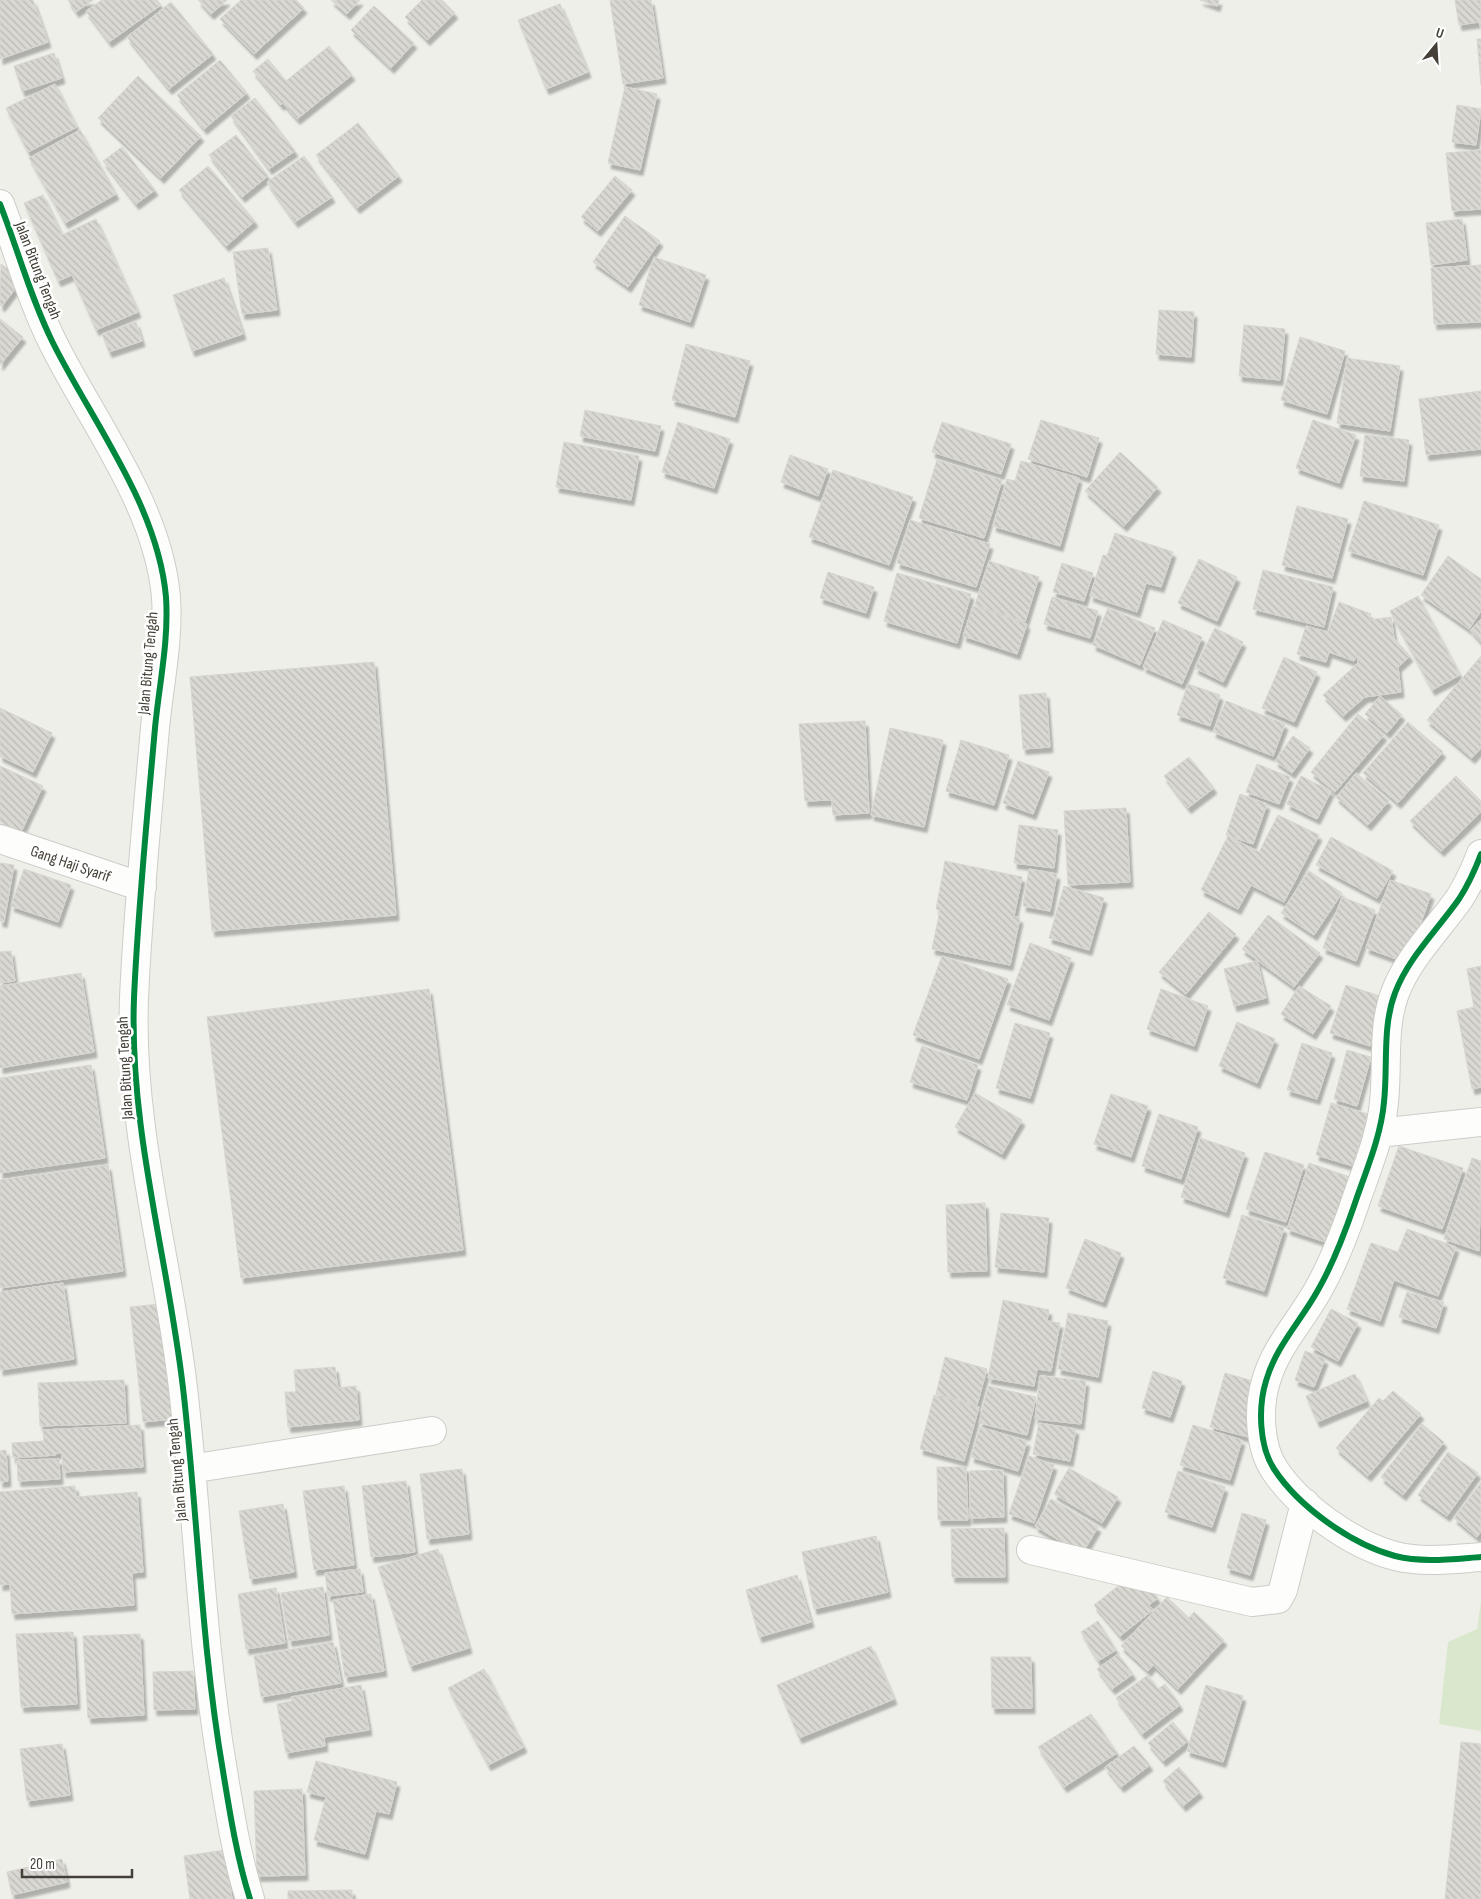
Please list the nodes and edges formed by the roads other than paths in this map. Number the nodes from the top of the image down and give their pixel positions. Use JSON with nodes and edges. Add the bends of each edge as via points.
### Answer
{"nodes":[{"id":1,"x":0,"y":204,"type":"edge"},
{"id":2,"x":0,"y":839,"type":"edge"},
{"id":3,"x":1481,"y":854,"type":"edge"},
{"id":4,"x":142,"y":887,"type":"junction"},
{"id":5,"x":1481,"y":1122,"type":"edge"},
{"id":6,"x":1378,"y":1133,"type":"junction"},
{"id":7,"x":432,"y":1431,"type":"dead end"},
{"id":8,"x":190,"y":1469,"type":"junction"},
{"id":9,"x":1305,"y":1503,"type":"junction"},
{"id":10,"x":1031,"y":1550,"type":"dead end"},
{"id":11,"x":1481,"y":1557,"type":"edge"},
{"id":12,"x":250,"y":1899,"type":"edge"}],
"edges":[{"from":1,"to":4,"type":"street","name":"Jalan Bitung Tengah","via":[[51,339],[135,494],[161,570],[166,598],[166,638]]},
{"from":2,"to":4,"type":"street","name":"Gang Haji Syarif"},
{"from":3,"to":6,"type":"street","via":[[1459,899],[1409,967],[1395,993],[1389,1018],[1384,1103]]},
{"from":4,"to":8,"type":"street","name":"Jalan Bitung Tengah","via":[[134,1026],[138,1100],[147,1175],[173,1311]]},
{"from":5,"to":6,"type":"street"},
{"from":6,"to":9,"type":"street","via":[[1338,1248],[1318,1291],[1285,1339],[1265,1382],[1262,1407],[1264,1443],[1273,1468]]},
{"from":7,"to":8,"type":"street"},
{"from":8,"to":12,"type":"street","name":"Jalan Bitung Tengah","via":[[218,1742],[238,1855]]},
{"from":9,"to":10,"type":"street","via":[[1283,1590],[1278,1599],[1264,1602],[1252,1602]]},
{"from":9,"to":11,"type":"street","via":[[1350,1537],[1395,1556],[1425,1559]]}]}
